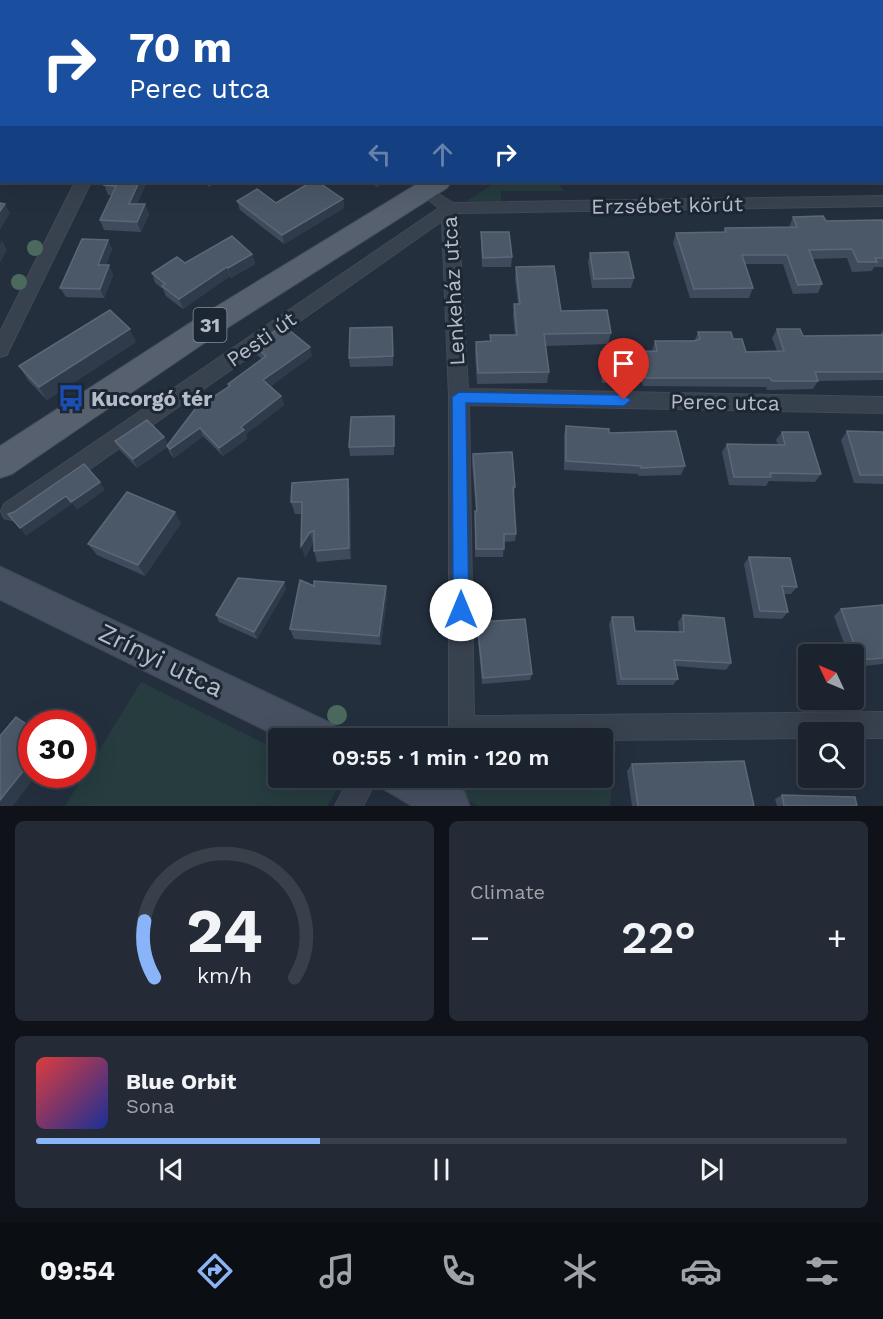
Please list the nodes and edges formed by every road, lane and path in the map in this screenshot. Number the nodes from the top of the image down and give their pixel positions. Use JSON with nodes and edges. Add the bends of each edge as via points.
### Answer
{"nodes":[{"id":1,"x":83,"y":183,"type":"edge"},
{"id":2,"x":431,"y":186,"type":"edge"},
{"id":3,"x":883,"y":201,"type":"edge"},
{"id":4,"x":450,"y":208,"type":"junction"},
{"id":5,"x":0,"y":350,"type":"edge"},
{"id":6,"x":459,"y":397,"type":"junction"},
{"id":7,"x":883,"y":405,"type":"edge"},
{"id":8,"x":0,"y":464,"type":"edge"},
{"id":9,"x":12,"y":511,"type":"edge"},
{"id":10,"x":0,"y":582,"type":"edge"},
{"id":11,"x":883,"y":725,"type":"edge"},
{"id":12,"x":300,"y":728,"type":"edge"},
{"id":13,"x":461,"y":728,"type":"edge"},
{"id":14,"x":613,"y":730,"type":"edge"},
{"id":15,"x":359,"y":788,"type":"edge"},
{"id":16,"x":429,"y":788,"type":"edge"},
{"id":17,"x":445,"y":794,"type":"edge"},
{"id":18,"x":348,"y":806,"type":"edge"}],
"edges":[{"from":1,"to":5,"type":"street"},
{"from":2,"to":4,"type":"street","name":"Lenkeház utca"},
{"from":2,"to":8,"type":"main road","name":"Pesti út","number":"31","via":[[206,327]]},
{"from":3,"to":4,"type":"street","name":"Erzsébet körút"},
{"from":4,"to":6,"type":"street","name":"Lenkeház utca"},
{"from":4,"to":9,"type":"street","name":"Pesti út"},
{"from":6,"to":7,"type":"street","name":"Perec utca"},
{"from":6,"to":13,"type":"street","name":"Lenkeház utca"},
{"from":10,"to":12,"type":"main road","name":"Zrínyi utca"},
{"from":11,"to":14,"type":"street"},
{"from":15,"to":18,"type":"street"},
{"from":16,"to":17,"type":"main road"}]}
